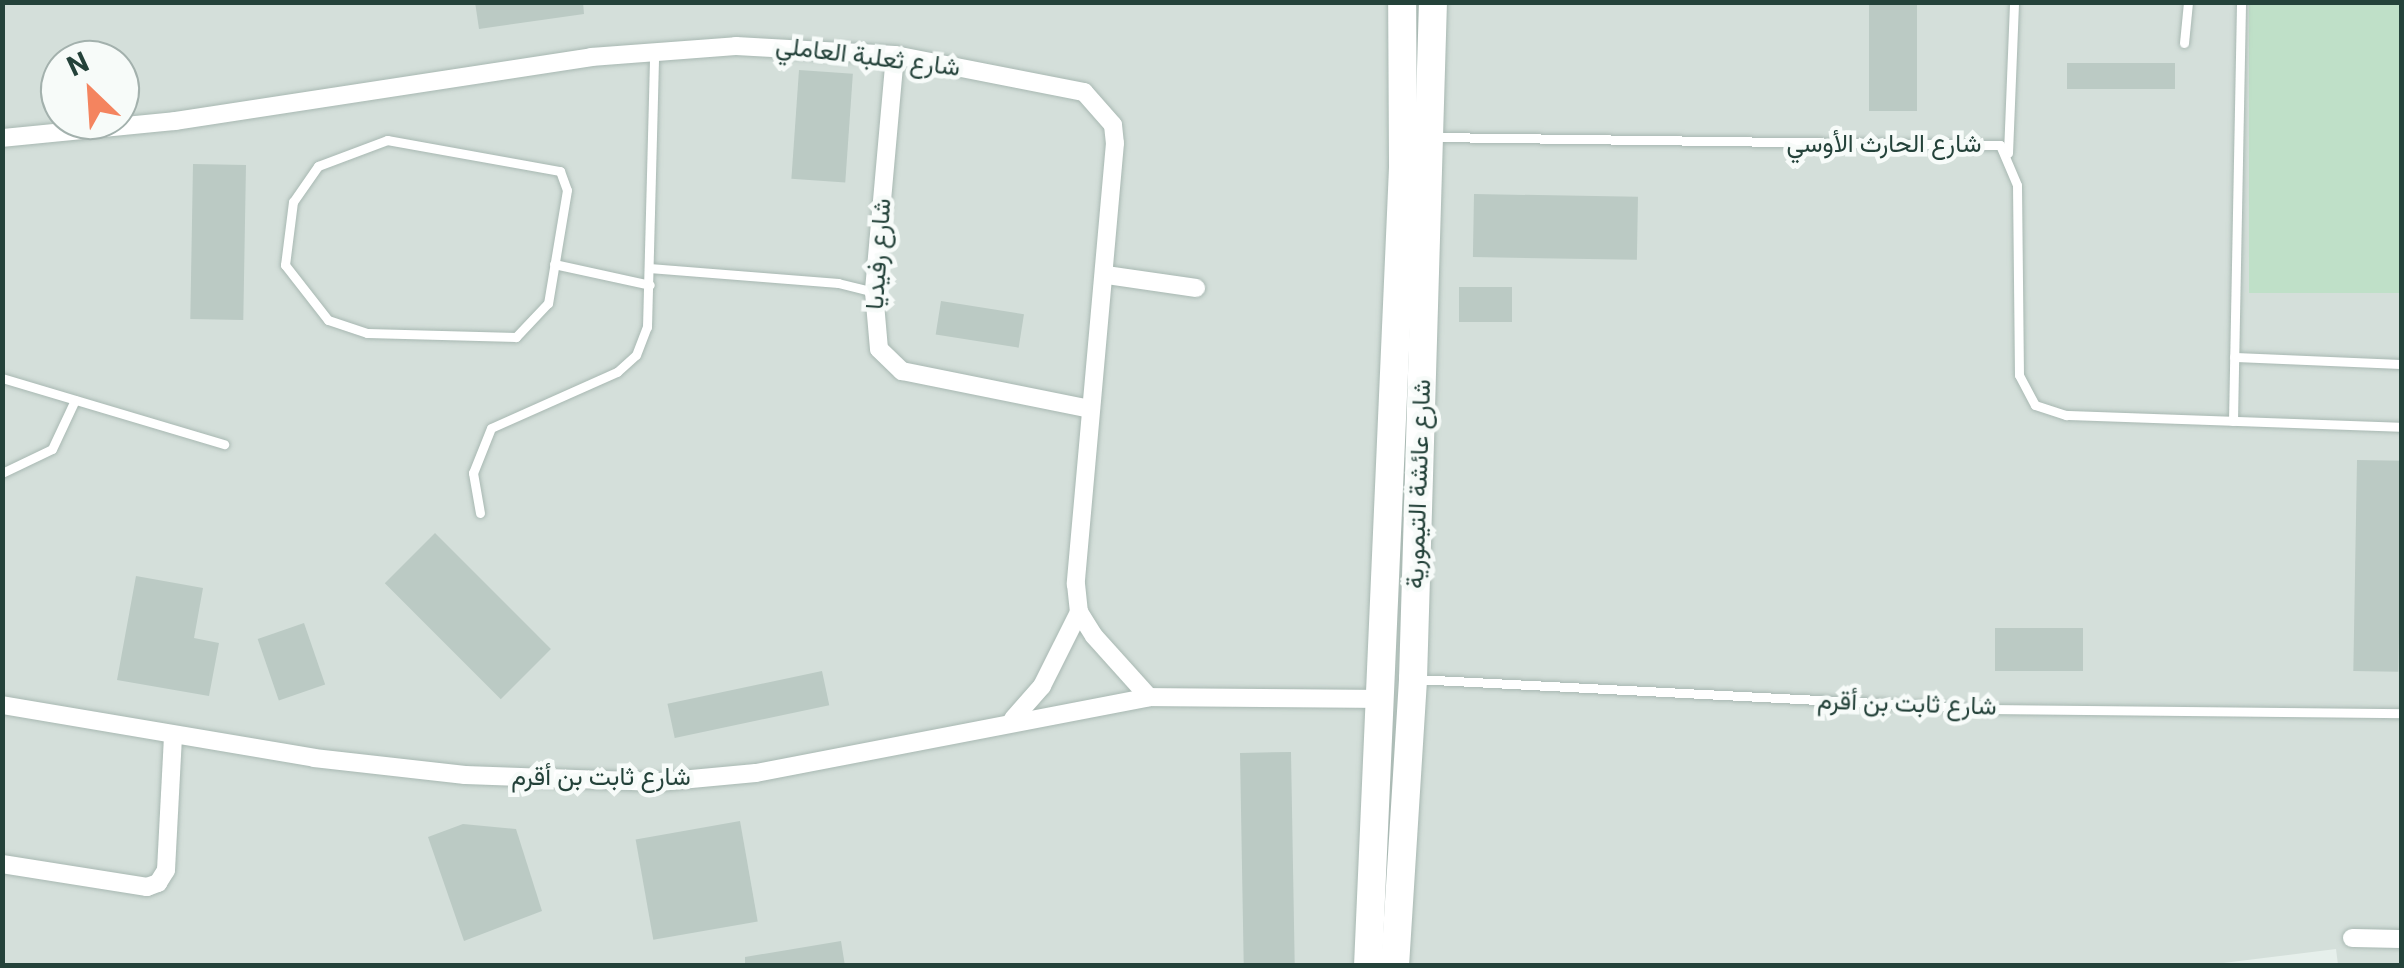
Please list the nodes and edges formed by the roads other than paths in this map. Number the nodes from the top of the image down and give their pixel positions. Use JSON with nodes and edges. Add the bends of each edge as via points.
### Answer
{"nodes":[{"id":1,"x":1402,"y":2,"type":"edge"},
{"id":2,"x":1433,"y":2,"type":"edge"},
{"id":3,"x":2014,"y":2,"type":"edge"},
{"id":4,"x":2188,"y":2,"type":"edge"},
{"id":5,"x":2241,"y":2,"type":"edge"},
{"id":6,"x":2184,"y":44,"type":"dead end"},
{"id":7,"x":654,"y":50,"type":"junction"},
{"id":8,"x":895,"y":55,"type":"junction"},
{"id":9,"x":1430,"y":137,"type":"junction"},
{"id":10,"x":2,"y":138,"type":"edge"},
{"id":11,"x":2008,"y":152,"type":"junction"},
{"id":12,"x":554,"y":264,"type":"junction"},
{"id":13,"x":650,"y":268,"type":"junction"},
{"id":14,"x":1106,"y":275,"type":"junction"},
{"id":15,"x":650,"y":285,"type":"junction"},
{"id":16,"x":1196,"y":288,"type":"dead end"},
{"id":17,"x":874,"y":292,"type":"junction"},
{"id":18,"x":2234,"y":357,"type":"junction"},
{"id":19,"x":2402,"y":364,"type":"edge"},
{"id":20,"x":2,"y":378,"type":"edge"},
{"id":21,"x":75,"y":400,"type":"junction"},
{"id":22,"x":1090,"y":409,"type":"junction"},
{"id":23,"x":2233,"y":421,"type":"junction"},
{"id":24,"x":2402,"y":427,"type":"edge"},
{"id":25,"x":224,"y":444,"type":"dead end"},
{"id":26,"x":2,"y":472,"type":"edge"},
{"id":27,"x":480,"y":513,"type":"dead end"},
{"id":28,"x":1080,"y":612,"type":"junction"},
{"id":29,"x":1412,"y":678,"type":"junction"},
{"id":30,"x":1149,"y":697,"type":"junction"},
{"id":31,"x":1377,"y":699,"type":"junction"},
{"id":32,"x":2,"y":705,"type":"edge"},
{"id":33,"x":2402,"y":713,"type":"edge"},
{"id":34,"x":1013,"y":719,"type":"junction"},
{"id":35,"x":174,"y":737,"type":"junction"},
{"id":36,"x":2,"y":864,"type":"edge"},
{"id":37,"x":2352,"y":938,"type":"dead end"},
{"id":38,"x":2402,"y":939,"type":"edge"},
{"id":39,"x":1368,"y":966,"type":"edge"},
{"id":40,"x":1395,"y":966,"type":"edge"}],
"edges":[{"from":1,"to":31,"type":"street","name":"شارع عائشة التيمورية","via":[[1403,166]]},
{"from":2,"to":9,"type":"street","name":"شارع عائشة التيمورية"},
{"from":3,"to":11,"type":"lane"},
{"from":4,"to":6,"type":"lane"},
{"from":5,"to":18,"type":"lane"},
{"from":7,"to":8,"type":"street","name":"شارع ثعلبة العاملي","via":[[795,44]]},
{"from":7,"to":10,"type":"street","name":"شارع ثعلبة العاملي","via":[[174,122]]},
{"from":7,"to":13,"type":"lane"},
{"from":8,"to":14,"type":"street","name":"شارع ثعلبة العاملي","via":[[1068,86],[1100,106],[1116,143]]},
{"from":8,"to":17,"type":"street","name":"شارع رفيديا"},
{"from":9,"to":11,"type":"lane","name":"شارع الحارث الأوسي","via":[[1665,145],[1990,142]]},
{"from":9,"to":29,"type":"street","name":"شارع عائشة التيمورية"},
{"from":11,"to":23,"type":"lane","name":"شارع الحارث الأوسي","via":[[2017,185],[2018,375],[2035,404],[2066,415]]},
{"from":12,"to":12,"type":"lane","via":[[567,190],[560,171],[388,140],[318,166],[292,202],[285,264],[328,320],[367,333],[516,338],[548,303]]},
{"from":12,"to":15,"type":"lane"},
{"from":13,"to":15,"type":"lane"},
{"from":13,"to":17,"type":"lane","via":[[838,283]]},
{"from":14,"to":16,"type":"street"},
{"from":14,"to":22,"type":"street","name":"شارع ثعلبة العاملي"},
{"from":15,"to":27,"type":"lane","via":[[648,327],[636,355],[617,372],[491,428],[474,474]]},
{"from":17,"to":22,"type":"street","name":"شارع رفيديا","via":[[879,349],[902,371]]},
{"from":18,"to":19,"type":"lane"},
{"from":18,"to":23,"type":"lane"},
{"from":20,"to":21,"type":"lane"},
{"from":21,"to":25,"type":"lane"},
{"from":21,"to":26,"type":"lane","via":[[52,449]]},
{"from":22,"to":28,"type":"street","name":"شارع ثعلبة العاملي","via":[[1076,542]]},
{"from":23,"to":24,"type":"lane","name":"شارع الحارث الأوسي"},
{"from":28,"to":30,"type":"street","name":"شارع ثعلبة العاملي","via":[[1107,656]]},
{"from":28,"to":34,"type":"street","via":[[1042,686]]},
{"from":29,"to":33,"type":"lane","name":"شارع ثابت بن أقرم","via":[[1992,708]]},
{"from":29,"to":40,"type":"street","name":"شارع عائشة التيمورية"},
{"from":30,"to":31,"type":"street","name":"شارع ثابت بن أقرم"},
{"from":30,"to":34,"type":"street","name":"شارع ثابت بن أقرم"},
{"from":31,"to":39,"type":"street","name":"شارع عائشة التيمورية"},
{"from":32,"to":35,"type":"street","name":"شارع ثابت بن أقرم"},
{"from":34,"to":35,"type":"street","name":"شارع ثابت بن أقرم","via":[[756,773],[659,782],[464,774]]},
{"from":35,"to":36,"type":"street","via":[[166,870],[158,883],[147,888]]},
{"from":37,"to":38,"type":"street"}]}
